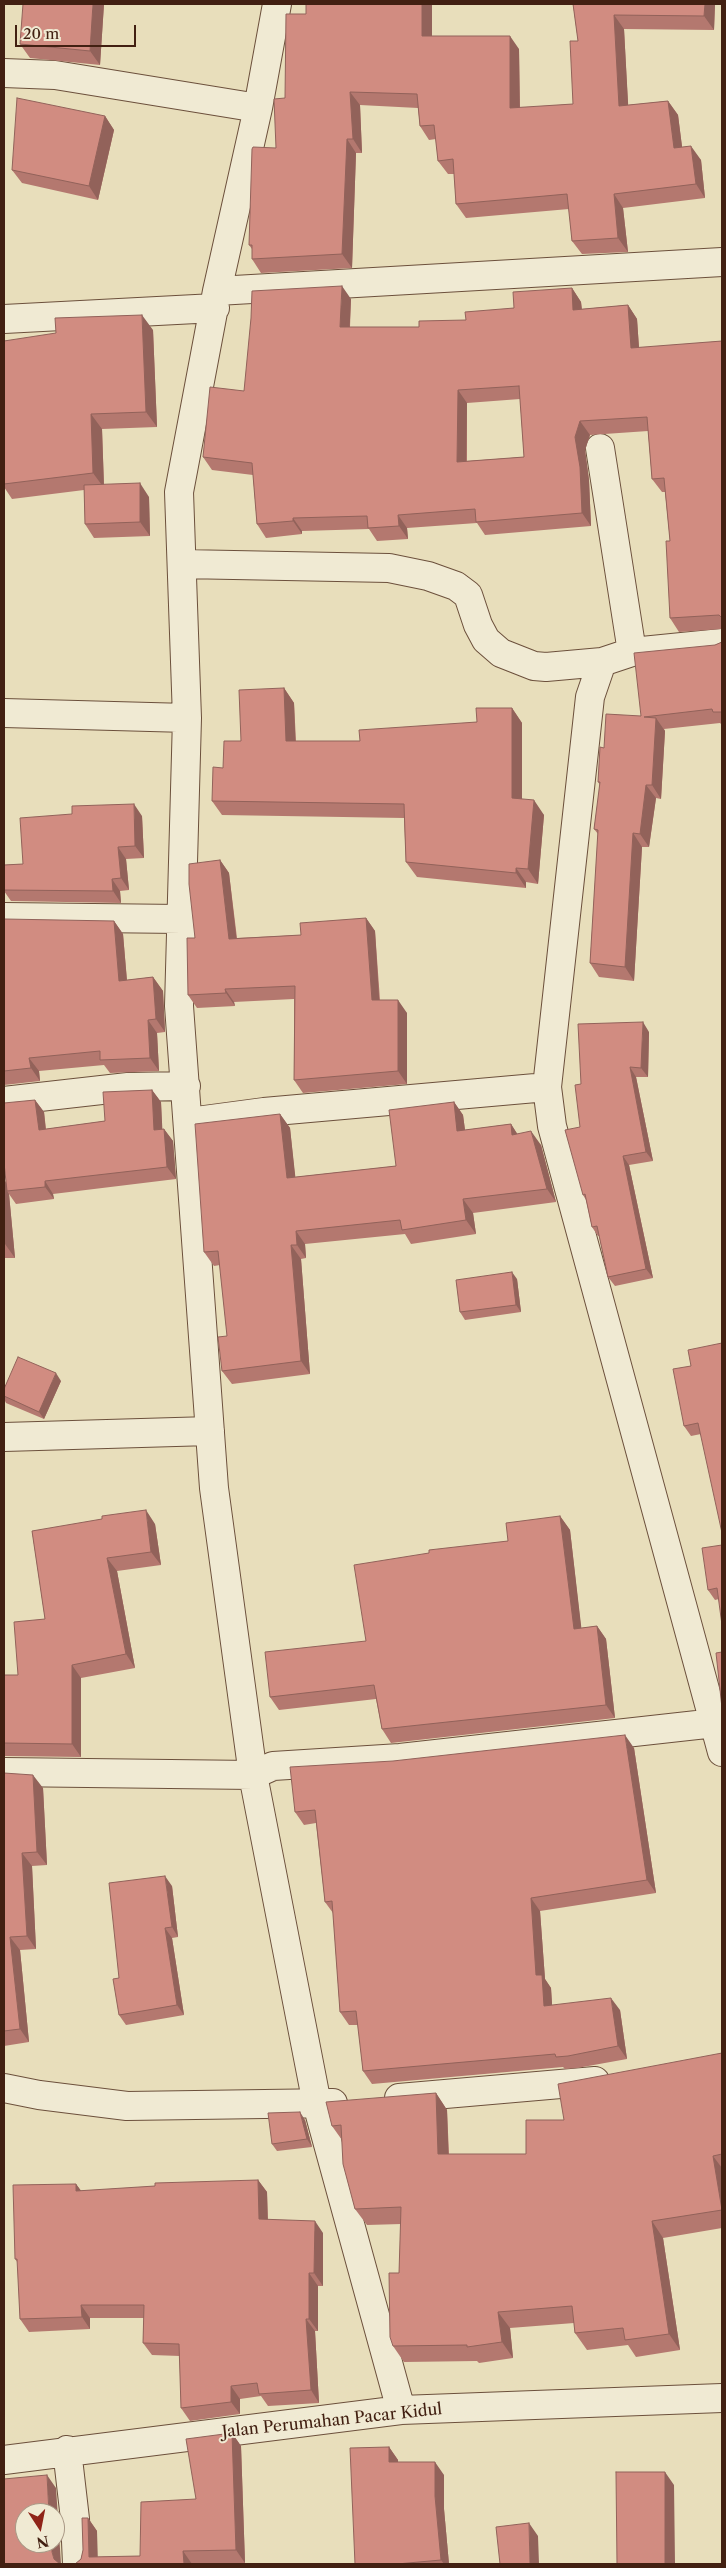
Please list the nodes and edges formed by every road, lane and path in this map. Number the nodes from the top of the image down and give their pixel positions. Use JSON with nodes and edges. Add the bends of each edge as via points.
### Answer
{"nodes":[{"id":1,"x":277,"y":4,"type":"edge"},
{"id":2,"x":4,"y":73,"type":"edge"},
{"id":3,"x":258,"y":108,"type":"junction"},
{"id":4,"x":722,"y":262,"type":"edge"},
{"id":5,"x":216,"y":299,"type":"junction"},
{"id":6,"x":4,"y":319,"type":"edge"},
{"id":7,"x":600,"y":448,"type":"dead end"},
{"id":8,"x":182,"y":564,"type":"junction"},
{"id":9,"x":722,"y":643,"type":"edge"},
{"id":10,"x":632,"y":652,"type":"junction"},
{"id":11,"x":602,"y":662,"type":"junction"},
{"id":12,"x":4,"y":712,"type":"edge"},
{"id":13,"x":188,"y":718,"type":"junction"},
{"id":14,"x":4,"y":917,"type":"edge"},
{"id":15,"x":182,"y":919,"type":"junction"},
{"id":16,"x":186,"y":1086,"type":"junction"},
{"id":17,"x":546,"y":1087,"type":"junction"},
{"id":18,"x":4,"y":1101,"type":"edge"},
{"id":19,"x":189,"y":1122,"type":"junction"},
{"id":20,"x":210,"y":1431,"type":"junction"},
{"id":21,"x":4,"y":1437,"type":"edge"},
{"id":22,"x":715,"y":1723,"type":"junction"},
{"id":23,"x":722,"y":1752,"type":"edge"},
{"id":24,"x":4,"y":1772,"type":"edge"},
{"id":25,"x":253,"y":1775,"type":"junction"},
{"id":26,"x":617,"y":2076,"type":"edge"},
{"id":27,"x":4,"y":2088,"type":"edge"},
{"id":28,"x":317,"y":2104,"type":"junction"},
{"id":29,"x":722,"y":2398,"type":"edge"},
{"id":30,"x":401,"y":2410,"type":"junction"},
{"id":31,"x":67,"y":2450,"type":"junction"},
{"id":32,"x":4,"y":2460,"type":"edge"},
{"id":33,"x":76,"y":2564,"type":"edge"}],
"edges":[{"from":1,"to":3,"type":"street"},
{"from":2,"to":3,"type":"street","via":[[55,74]]},
{"from":3,"to":5,"type":"street"},
{"from":4,"to":5,"type":"street"},
{"from":5,"to":6,"type":"street"},
{"from":5,"to":8,"type":"street","via":[[178,492]]},
{"from":7,"to":10,"type":"street"},
{"from":8,"to":11,"type":"street","via":[[389,568],[428,576],[468,594],[486,640],[501,653],[534,666]]},
{"from":8,"to":13,"type":"street"},
{"from":9,"to":10,"type":"street"},
{"from":10,"to":11,"type":"street"},
{"from":11,"to":17,"type":"street","via":[[590,697]]},
{"from":12,"to":13,"type":"street"},
{"from":13,"to":15,"type":"street"},
{"from":14,"to":15,"type":"street"},
{"from":15,"to":16,"type":"street","via":[[179,1006]]},
{"from":16,"to":18,"type":"street","via":[[128,1087]]},
{"from":16,"to":19,"type":"street"},
{"from":17,"to":19,"type":"street","via":[[264,1112]]},
{"from":17,"to":22,"type":"street","via":[[552,1126]]},
{"from":19,"to":20,"type":"street"},
{"from":20,"to":21,"type":"street"},
{"from":20,"to":25,"type":"street","via":[[214,1488]]},
{"from":22,"to":23,"type":"street"},
{"from":22,"to":25,"type":"street","via":[[400,1758],[273,1766]]},
{"from":24,"to":25,"type":"street"},
{"from":25,"to":28,"type":"street"},
{"from":26,"to":28,"type":"street","via":[[579,2084]]},
{"from":27,"to":28,"type":"street","via":[[127,2106]]},
{"from":28,"to":30,"type":"street"},
{"from":29,"to":30,"type":"street","name":"Jalan Perumahan Pacar Kidul"},
{"from":30,"to":31,"type":"street","name":"Jalan Perumahan Pacar Kidul"},
{"from":31,"to":32,"type":"street","name":"Jalan Perumahan Pacar Kidul"},
{"from":31,"to":33,"type":"street","via":[[75,2519]]}]}
